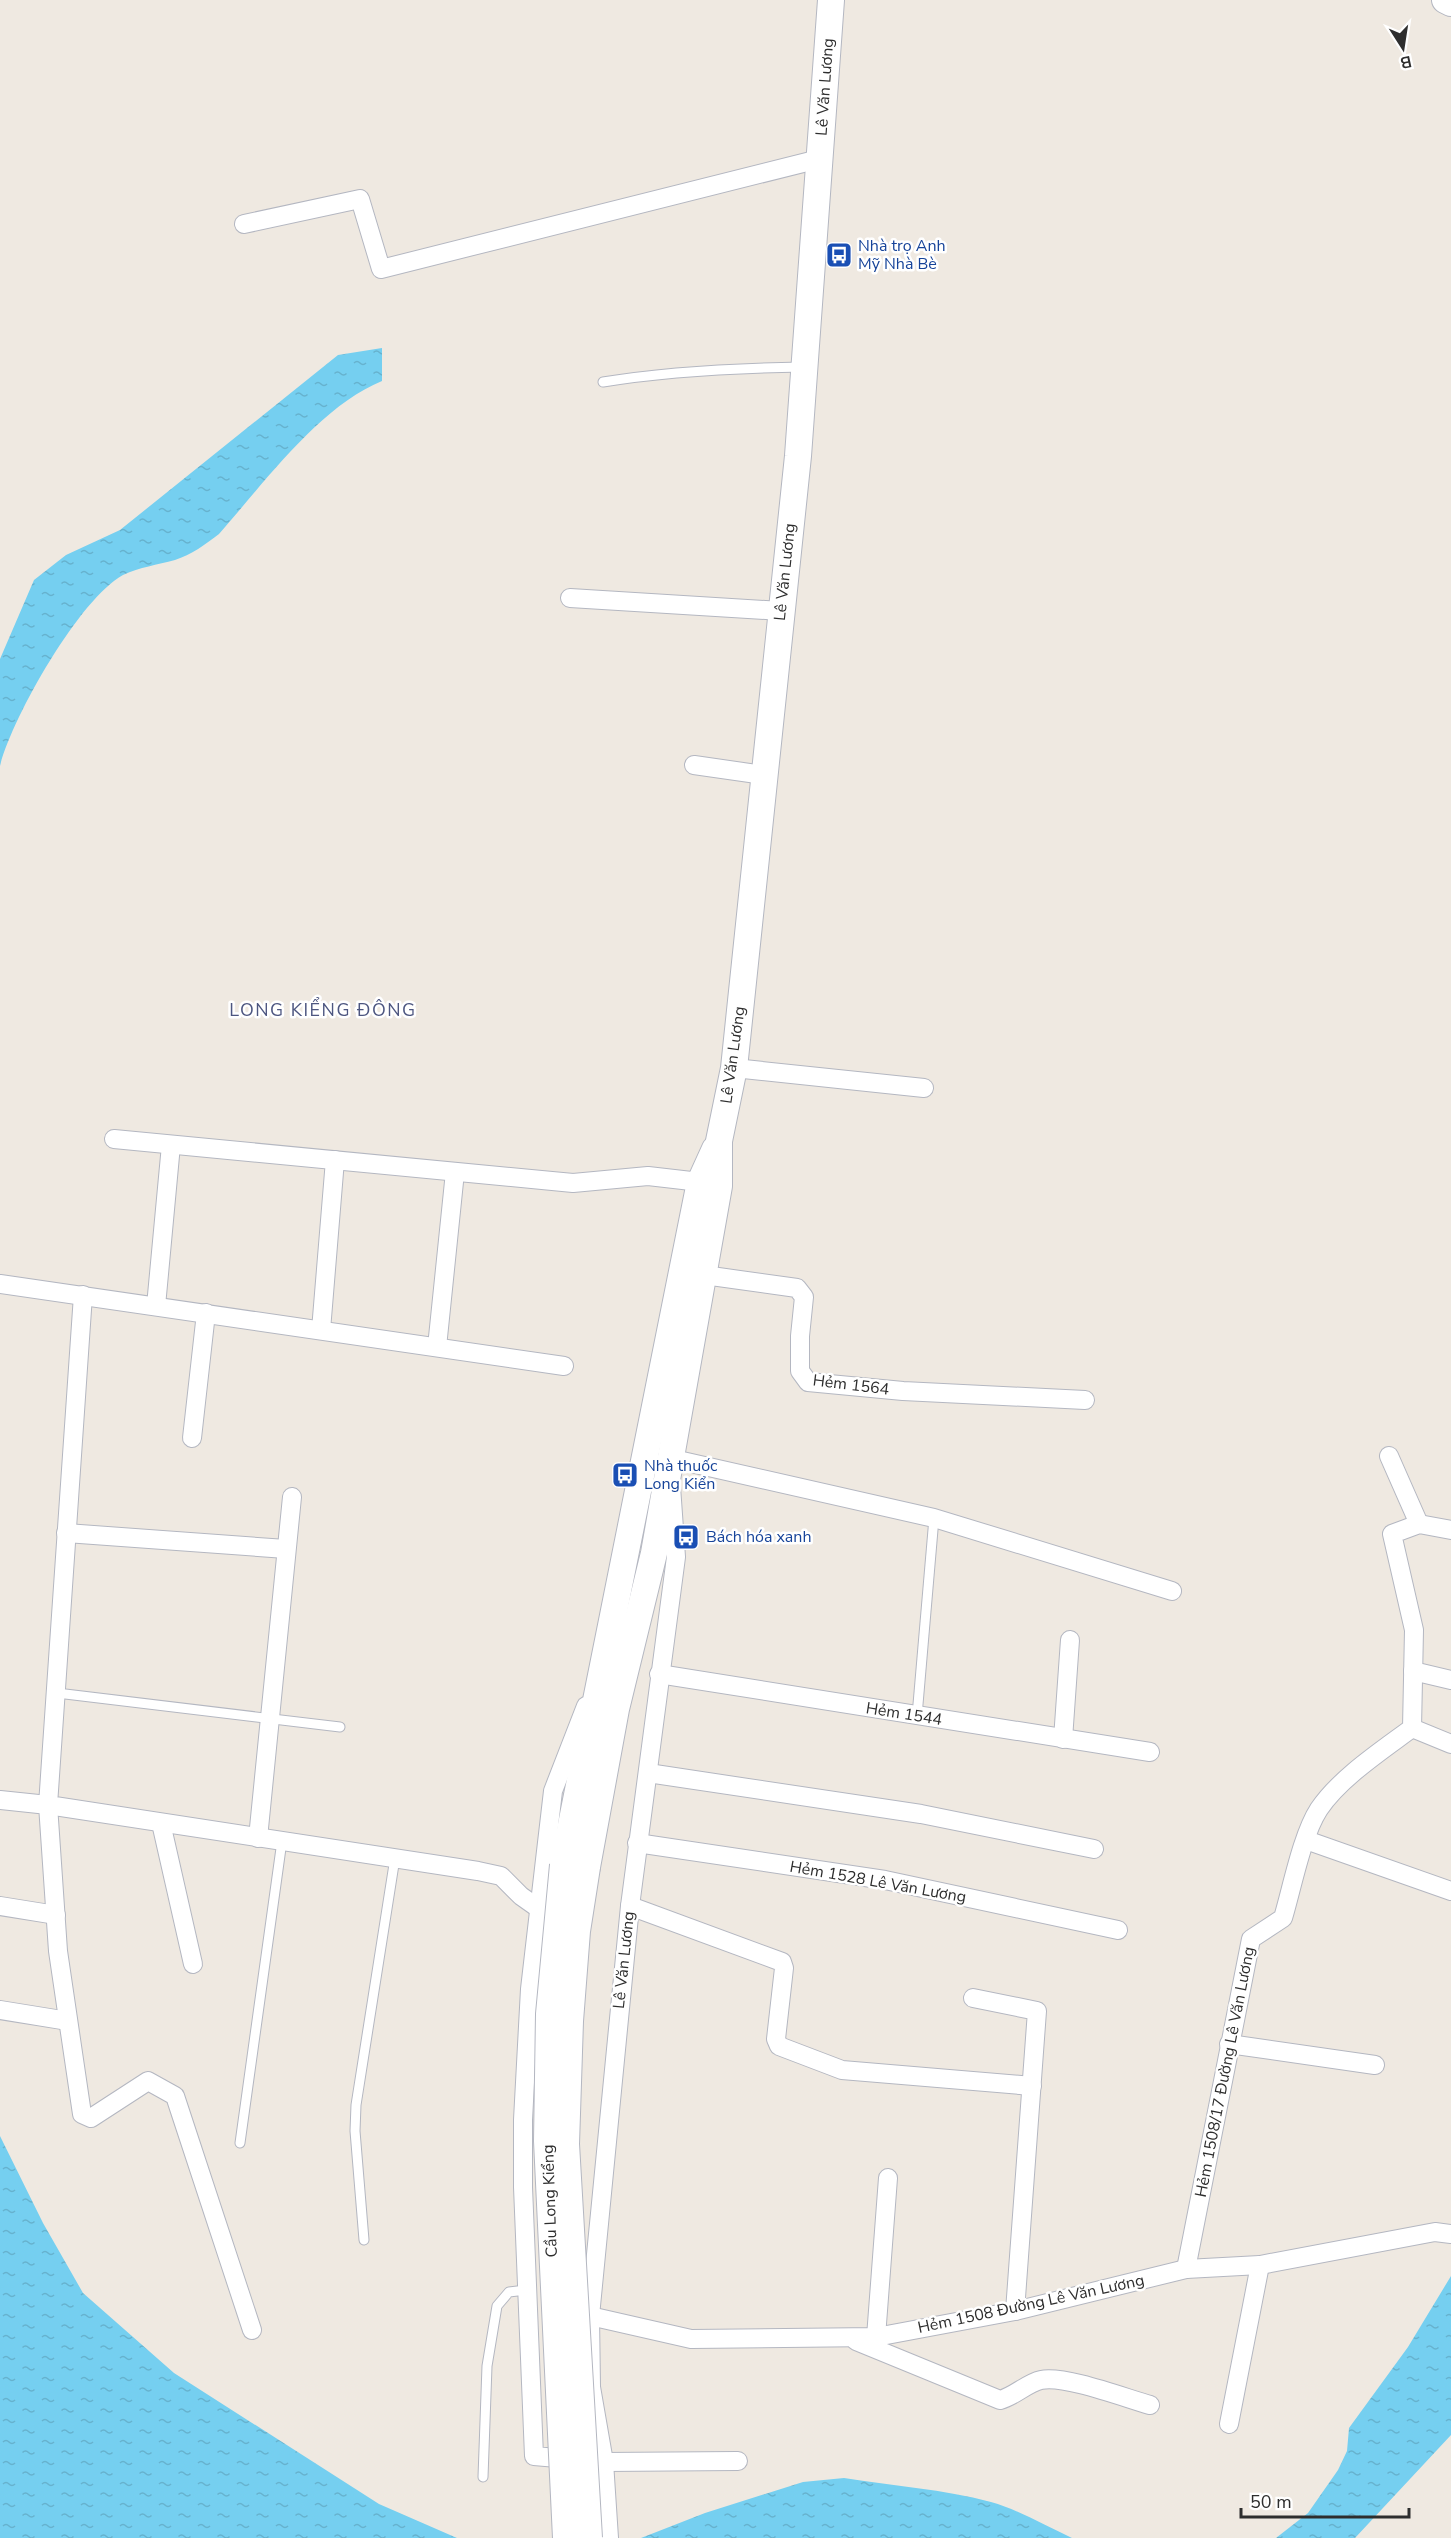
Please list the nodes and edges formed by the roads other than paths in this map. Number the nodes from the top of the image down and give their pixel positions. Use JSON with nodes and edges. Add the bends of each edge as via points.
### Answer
{"nodes":[{"id":1,"x":831,"y":0,"type":"edge"},
{"id":2,"x":1445,"y":0,"type":"edge"},
{"id":3,"x":1451,"y":3,"type":"edge"},
{"id":4,"x":819,"y":159,"type":"junction"},
{"id":5,"x":244,"y":224,"type":"dead end"},
{"id":6,"x":804,"y":368,"type":"junction"},
{"id":7,"x":603,"y":382,"type":"dead end"},
{"id":8,"x":570,"y":598,"type":"dead end"},
{"id":9,"x":776,"y":611,"type":"junction"},
{"id":10,"x":698,"y":765,"type":"dead end"},
{"id":11,"x":759,"y":774,"type":"junction"},
{"id":12,"x":734,"y":1068,"type":"junction"},
{"id":13,"x":924,"y":1088,"type":"dead end"},
{"id":14,"x":114,"y":1139,"type":"dead end"},
{"id":15,"x":719,"y":1141,"type":"junction"},
{"id":16,"x":171,"y":1145,"type":"junction"},
{"id":17,"x":335,"y":1160,"type":"junction"},
{"id":18,"x":455,"y":1172,"type":"junction"},
{"id":19,"x":700,"y":1182,"type":"junction"},
{"id":20,"x":704,"y":1275,"type":"junction"},
{"id":21,"x":0,"y":1284,"type":"edge"},
{"id":22,"x":83,"y":1295,"type":"junction"},
{"id":23,"x":156,"y":1306,"type":"junction"},
{"id":24,"x":207,"y":1313,"type":"junction"},
{"id":25,"x":321,"y":1330,"type":"junction"},
{"id":26,"x":437,"y":1347,"type":"junction"},
{"id":27,"x":564,"y":1366,"type":"dead end"},
{"id":28,"x":1085,"y":1400,"type":"dead end"},
{"id":29,"x":192,"y":1438,"type":"dead end"},
{"id":30,"x":1389,"y":1456,"type":"dead end"},
{"id":31,"x":669,"y":1458,"type":"junction"},
{"id":32,"x":292,"y":1497,"type":"dead end"},
{"id":33,"x":934,"y":1518,"type":"junction"},
{"id":34,"x":1419,"y":1524,"type":"junction"},
{"id":35,"x":1451,"y":1530,"type":"edge"},
{"id":36,"x":66,"y":1533,"type":"junction"},
{"id":37,"x":286,"y":1549,"type":"junction"},
{"id":38,"x":1172,"y":1591,"type":"dead end"},
{"id":39,"x":1070,"y":1640,"type":"dead end"},
{"id":40,"x":602,"y":1665,"type":"junction"},
{"id":41,"x":1413,"y":1671,"type":"junction"},
{"id":42,"x":659,"y":1674,"type":"junction"},
{"id":43,"x":1451,"y":1680,"type":"edge"},
{"id":44,"x":57,"y":1693,"type":"junction"},
{"id":45,"x":917,"y":1716,"type":"junction"},
{"id":46,"x":268,"y":1718,"type":"junction"},
{"id":47,"x":340,"y":1727,"type":"dead end"},
{"id":48,"x":1412,"y":1728,"type":"junction"},
{"id":49,"x":1063,"y":1739,"type":"junction"},
{"id":50,"x":1451,"y":1744,"type":"edge"},
{"id":51,"x":1150,"y":1752,"type":"dead end"},
{"id":52,"x":648,"y":1773,"type":"junction"},
{"id":53,"x":0,"y":1800,"type":"edge"},
{"id":54,"x":48,"y":1805,"type":"junction"},
{"id":55,"x":161,"y":1822,"type":"junction"},
{"id":56,"x":258,"y":1838,"type":"junction"},
{"id":57,"x":1306,"y":1840,"type":"junction"},
{"id":58,"x":282,"y":1841,"type":"junction"},
{"id":59,"x":637,"y":1843,"type":"junction"},
{"id":60,"x":1094,"y":1849,"type":"dead end"},
{"id":61,"x":395,"y":1858,"type":"junction"},
{"id":62,"x":575,"y":1866,"type":"junction"},
{"id":63,"x":1451,"y":1891,"type":"edge"},
{"id":64,"x":0,"y":1905,"type":"edge"},
{"id":65,"x":630,"y":1906,"type":"junction"},
{"id":66,"x":538,"y":1908,"type":"junction"},
{"id":67,"x":56,"y":1915,"type":"junction"},
{"id":68,"x":1118,"y":1930,"type":"dead end"},
{"id":69,"x":193,"y":1964,"type":"dead end"},
{"id":70,"x":973,"y":1998,"type":"dead end"},
{"id":71,"x":0,"y":2010,"type":"edge"},
{"id":72,"x":68,"y":2021,"type":"junction"},
{"id":73,"x":1229,"y":2044,"type":"junction"},
{"id":74,"x":1375,"y":2065,"type":"dead end"},
{"id":75,"x":1032,"y":2086,"type":"junction"},
{"id":76,"x":240,"y":2143,"type":"dead end"},
{"id":77,"x":888,"y":2178,"type":"dead end"},
{"id":78,"x":1443,"y":2233,"type":"edge"},
{"id":79,"x":364,"y":2240,"type":"dead end"},
{"id":80,"x":1260,"y":2265,"type":"junction"},
{"id":81,"x":1186,"y":2269,"type":"junction"},
{"id":82,"x":526,"y":2289,"type":"junction"},
{"id":83,"x":1016,"y":2311,"type":"junction"},
{"id":84,"x":590,"y":2316,"type":"junction"},
{"id":85,"x":252,"y":2330,"type":"dead end"},
{"id":86,"x":876,"y":2337,"type":"junction"},
{"id":87,"x":849,"y":2338,"type":"junction"},
{"id":88,"x":1150,"y":2405,"type":"dead end"},
{"id":89,"x":1229,"y":2424,"type":"dead end"},
{"id":90,"x":738,"y":2461,"type":"dead end"},
{"id":91,"x":604,"y":2462,"type":"junction"},
{"id":92,"x":483,"y":2477,"type":"dead end"},
{"id":93,"x":566,"y":2538,"type":"edge"},
{"id":94,"x":589,"y":2538,"type":"edge"},
{"id":95,"x":609,"y":2538,"type":"edge"}],
"edges":[{"from":1,"to":4,"type":"main road","name":"Lê Văn Lương"},
{"from":2,"to":3,"type":"main road"},
{"from":4,"to":5,"type":"street","via":[[381,269],[360,199]]},
{"from":4,"to":6,"type":"main road","name":"Lê Văn Lương"},
{"from":6,"to":7,"type":"lane","via":[[658,373]]},
{"from":6,"to":9,"type":"main road","name":"Lê Văn Lương","via":[[798,456]]},
{"from":8,"to":9,"type":"street"},
{"from":9,"to":11,"type":"main road","name":"Lê Văn Lương"},
{"from":10,"to":11,"type":"street"},
{"from":11,"to":12,"type":"main road","name":"Lê Văn Lương"},
{"from":12,"to":13,"type":"street"},
{"from":12,"to":15,"type":"main road","name":"Lê Văn Lương"},
{"from":14,"to":16,"type":"street"},
{"from":15,"to":19,"type":"main road","name":"Lê Văn Lương"},
{"from":15,"to":20,"type":"main road","name":"Lê Văn Lương","via":[[718,1186]]},
{"from":16,"to":17,"type":"street"},
{"from":16,"to":23,"type":"street"},
{"from":17,"to":18,"type":"street"},
{"from":17,"to":25,"type":"street"},
{"from":18,"to":19,"type":"street","via":[[573,1183],[648,1176]]},
{"from":18,"to":26,"type":"street"},
{"from":19,"to":40,"type":"main road","name":"Lê Văn Lương"},
{"from":20,"to":28,"type":"street","name":"Hẻm 1564","via":[[797,1288],[804,1297],[800,1371],[808,1382]]},
{"from":20,"to":31,"type":"main road","name":"Lê Văn Lương"},
{"from":21,"to":22,"type":"street"},
{"from":22,"to":23,"type":"street"},
{"from":22,"to":36,"type":"street"},
{"from":23,"to":24,"type":"street"},
{"from":24,"to":25,"type":"street"},
{"from":24,"to":29,"type":"street"},
{"from":25,"to":26,"type":"street"},
{"from":26,"to":27,"type":"street"},
{"from":30,"to":34,"type":"street"},
{"from":31,"to":33,"type":"street"},
{"from":31,"to":42,"type":"street","name":"Lê Văn Lương","via":[[676,1557]]},
{"from":31,"to":62,"type":"main road","name":"Lê Văn Lương","via":[[654,1553]]},
{"from":32,"to":37,"type":"street"},
{"from":33,"to":38,"type":"street"},
{"from":33,"to":45,"type":"lane"},
{"from":34,"to":35,"type":"street"},
{"from":34,"to":41,"type":"street","via":[[1392,1534],[1414,1630]]},
{"from":36,"to":37,"type":"street"},
{"from":36,"to":44,"type":"street"},
{"from":37,"to":46,"type":"street"},
{"from":39,"to":49,"type":"street"},
{"from":40,"to":62,"type":"main road","name":"Lê Văn Lương"},
{"from":40,"to":66,"type":"street","name":"Lê Văn Lương","via":[[554,1791]]},
{"from":41,"to":43,"type":"street"},
{"from":41,"to":48,"type":"street"},
{"from":42,"to":45,"type":"street","name":"Hẻm 1544"},
{"from":42,"to":52,"type":"street","name":"Lê Văn Lương"},
{"from":44,"to":46,"type":"lane"},
{"from":44,"to":54,"type":"street"},
{"from":45,"to":49,"type":"street","name":"Hẻm 1544"},
{"from":46,"to":47,"type":"lane"},
{"from":46,"to":56,"type":"street"},
{"from":48,"to":50,"type":"street"},
{"from":48,"to":57,"type":"street","name":"Hẻm 1508/17 Đường Lê Văn Lương","via":[[1355,1770],[1319,1810]]},
{"from":49,"to":51,"type":"street","name":"Hẻm 1544"},
{"from":52,"to":59,"type":"street","name":"Lê Văn Lương"},
{"from":52,"to":60,"type":"street","via":[[921,1814]]},
{"from":53,"to":54,"type":"street"},
{"from":54,"to":55,"type":"street"},
{"from":54,"to":67,"type":"street"},
{"from":55,"to":56,"type":"street"},
{"from":55,"to":69,"type":"street"},
{"from":56,"to":58,"type":"street"},
{"from":57,"to":63,"type":"street"},
{"from":57,"to":73,"type":"street","name":"Hẻm 1508/17 Đường Lê Văn Lương","via":[[1283,1918],[1251,1939]]},
{"from":58,"to":61,"type":"street"},
{"from":58,"to":76,"type":"lane"},
{"from":59,"to":65,"type":"street","name":"Lê Văn Lương"},
{"from":59,"to":68,"type":"street","name":"Hẻm 1528 Lê Văn Lương","via":[[885,1880]]},
{"from":61,"to":66,"type":"street","via":[[501,1876]]},
{"from":61,"to":79,"type":"lane","via":[[356,2105]]},
{"from":62,"to":93,"type":"main road","name":"Cầu Long Kiểng","bridge":true,"via":[[549,2014],[547,2076]]},
{"from":62,"to":94,"type":"main road","name":"Cầu Long Kiểng","bridge":true,"via":[[577,1931],[566,2144]]},
{"from":64,"to":67,"type":"street"},
{"from":65,"to":75,"type":"street","via":[[782,1962],[776,2039],[779,2046],[842,2070]]},
{"from":65,"to":84,"type":"street","name":"Lê Văn Lương"},
{"from":66,"to":82,"type":"street","name":"Lê Văn Lương","via":[[524,2109]]},
{"from":67,"to":72,"type":"street"},
{"from":70,"to":75,"type":"street","via":[[1037,2011]]},
{"from":71,"to":72,"type":"street"},
{"from":72,"to":85,"type":"street","via":[[82,2114],[91,2118],[148,2081],[175,2096]]},
{"from":73,"to":74,"type":"street"},
{"from":73,"to":81,"type":"street","name":"Hẻm 1508/17 Đường Lê Văn Lương"},
{"from":75,"to":83,"type":"street"},
{"from":77,"to":86,"type":"street"},
{"from":78,"to":80,"type":"street","name":"Hẻm 1508 Đường Lê Văn Lương"},
{"from":80,"to":81,"type":"street","name":"Hẻm 1508 Đường Lê Văn Lương"},
{"from":80,"to":89,"type":"street"},
{"from":81,"to":83,"type":"street","name":"Hẻm 1508 Đường Lê Văn Lương"},
{"from":82,"to":91,"type":"street","name":"Lê Văn Lương","via":[[534,2456]]},
{"from":82,"to":92,"type":"lane","via":[[509,2292],[497,2306],[487,2366]]},
{"from":83,"to":86,"type":"street","name":"Hẻm 1508 Đường Lê Văn Lương"},
{"from":84,"to":87,"type":"street","name":"Hẻm 1508 Đường Lê Văn Lương","via":[[691,2338]]},
{"from":84,"to":91,"type":"street","name":"Lê Văn Lương","via":[[591,2387]]},
{"from":86,"to":87,"type":"street","name":"Hẻm 1508 Đường Lê Văn Lương"},
{"from":87,"to":88,"type":"street","via":[[1000,2400],[1041,2380],[1062,2380]]},
{"from":90,"to":91,"type":"street"},
{"from":91,"to":95,"type":"street","name":"Lê Văn Lương"}]}
